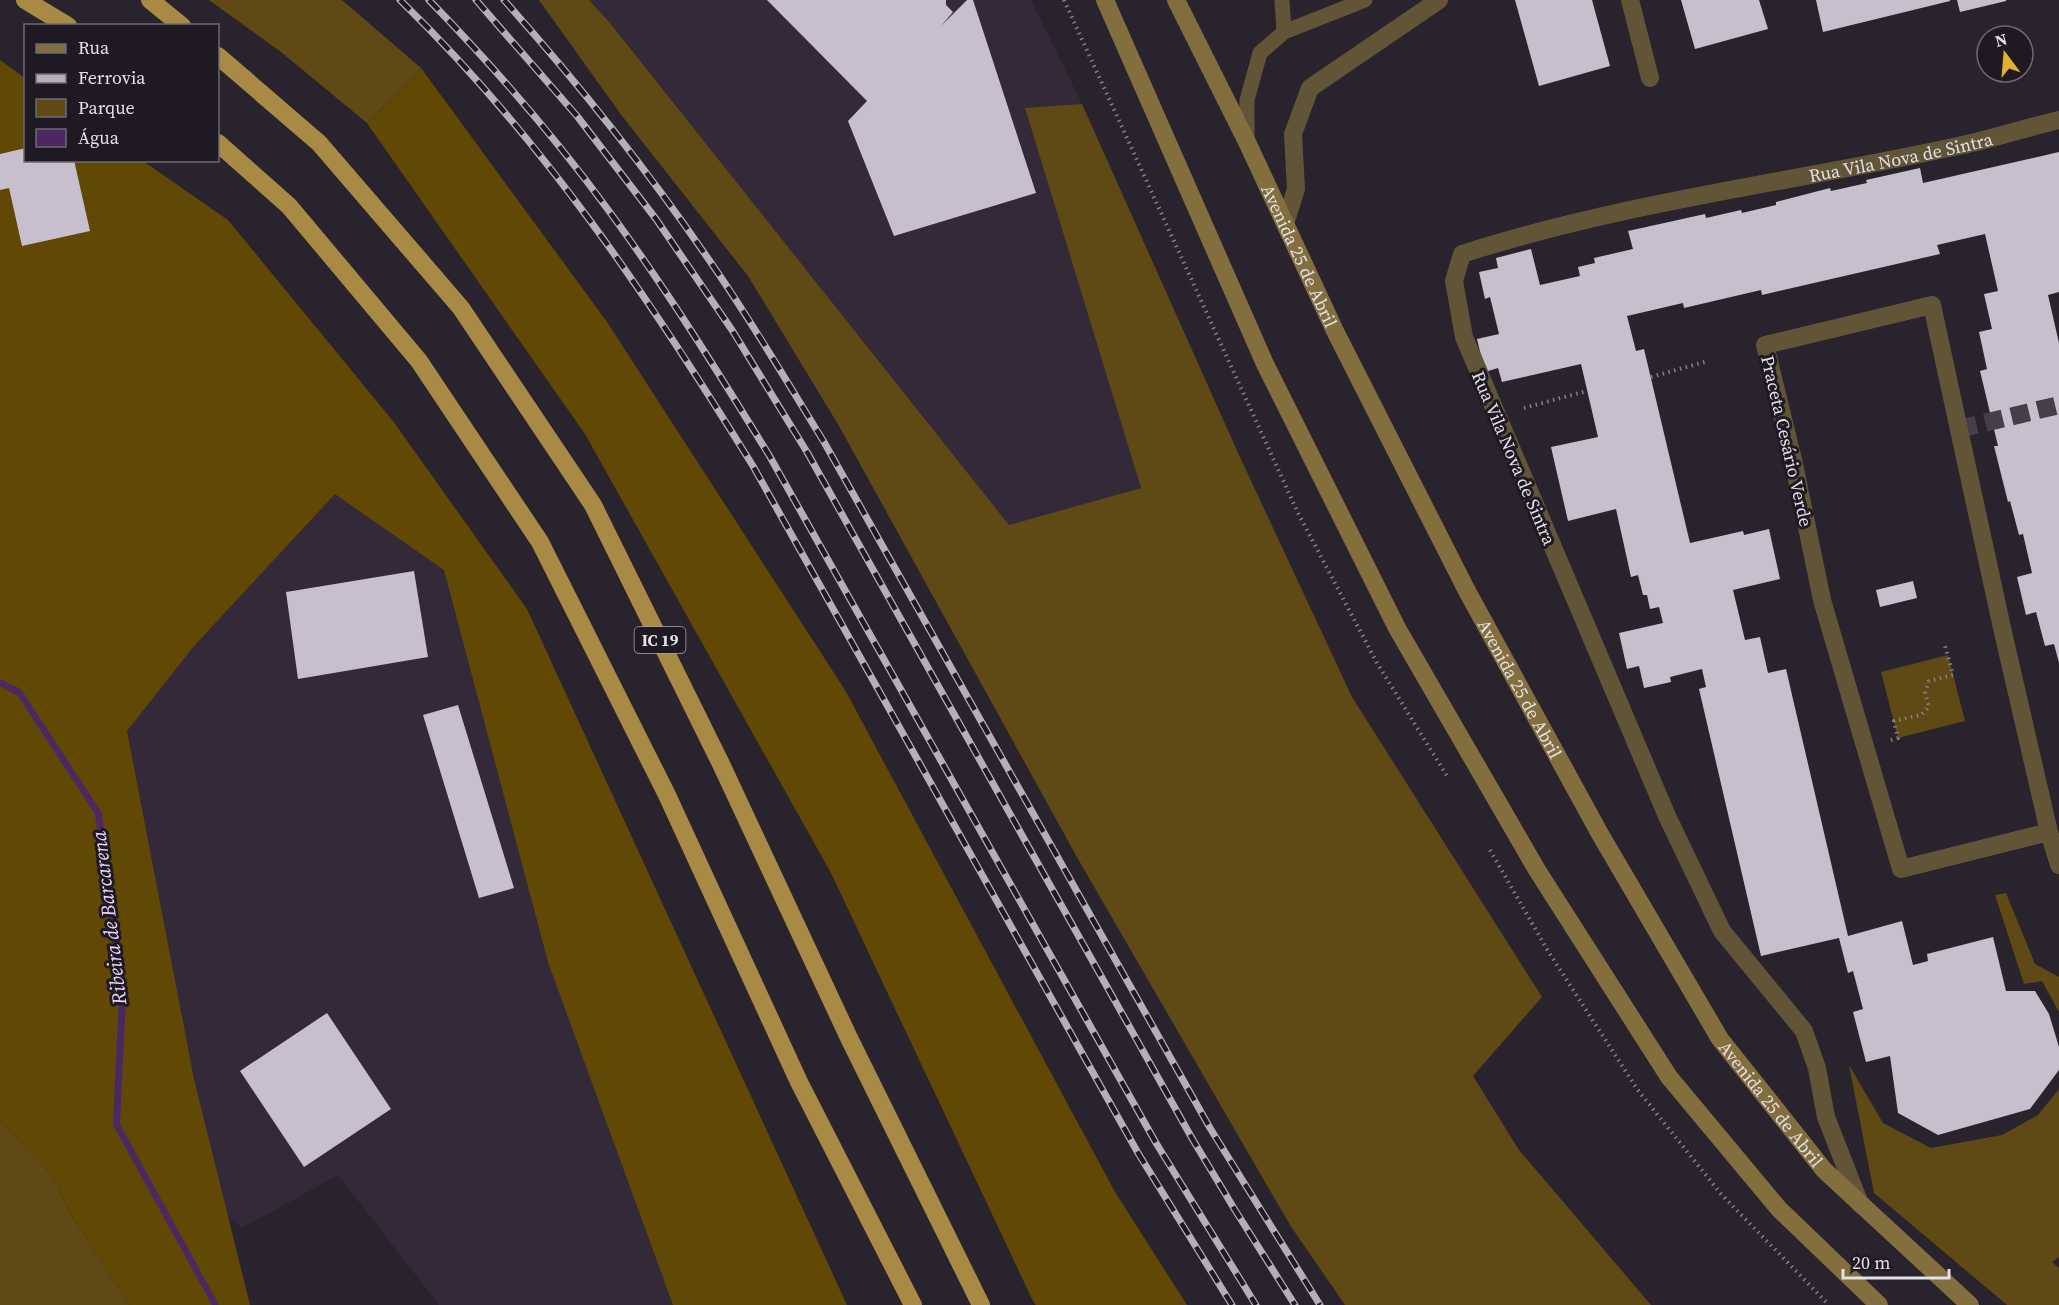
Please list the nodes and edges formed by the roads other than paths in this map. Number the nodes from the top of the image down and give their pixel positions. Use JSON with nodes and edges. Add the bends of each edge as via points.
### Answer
{"nodes":[{"id":1,"x":25,"y":0,"type":"edge"},
{"id":2,"x":150,"y":0,"type":"edge"},
{"id":3,"x":1105,"y":0,"type":"edge"},
{"id":4,"x":1176,"y":0,"type":"edge"},
{"id":5,"x":1282,"y":0,"type":"edge"},
{"id":6,"x":1365,"y":0,"type":"edge"},
{"id":7,"x":1439,"y":0,"type":"edge"},
{"id":8,"x":1630,"y":0,"type":"edge"},
{"id":9,"x":1343,"y":5,"type":"edge"},
{"id":10,"x":65,"y":24,"type":"edge"},
{"id":11,"x":180,"y":24,"type":"edge"},
{"id":12,"x":1284,"y":32,"type":"junction"},
{"id":13,"x":219,"y":57,"type":"edge"},
{"id":14,"x":1650,"y":78,"type":"dead end"},
{"id":15,"x":2059,"y":120,"type":"edge"},
{"id":16,"x":1247,"y":142,"type":"junction"},
{"id":17,"x":219,"y":144,"type":"edge"},
{"id":18,"x":1285,"y":224,"type":"junction"},
{"id":19,"x":2049,"y":832,"type":"junction"},
{"id":20,"x":2059,"y":865,"type":"edge"},
{"id":21,"x":1860,"y":1204,"type":"junction"},
{"id":22,"x":914,"y":1305,"type":"edge"},
{"id":23,"x":981,"y":1305,"type":"edge"},
{"id":24,"x":1879,"y":1305,"type":"edge"},
{"id":25,"x":1970,"y":1305,"type":"edge"}],
"edges":[{"from":1,"to":10,"type":"highway"},
{"from":2,"to":11,"type":"highway"},
{"from":3,"to":24,"type":"main road","via":[[1271,375],[1397,628],[1537,870],[1669,1077],[1779,1209]]},
{"from":4,"to":16,"type":"main road","name":"Avenida 25 de Abril"},
{"from":5,"to":12,"type":"lane"},
{"from":6,"to":9,"type":"lane"},
{"from":7,"to":18,"type":"street","via":[[1310,88],[1293,134],[1296,189]]},
{"from":8,"to":14,"type":"street"},
{"from":9,"to":12,"type":"lane"},
{"from":12,"to":16,"type":"lane","via":[[1260,53],[1247,100]]},
{"from":13,"to":23,"type":"highway","number":"IC 19","via":[[319,143],[461,308],[593,505]]},
{"from":15,"to":21,"type":"street","name":"Rua Vila Nova de Sintra","via":[[1959,146],[1521,235],[1462,254],[1454,281],[1464,337],[1667,816],[1722,931],[1803,1031],[1817,1068],[1826,1117]]},
{"from":16,"to":18,"type":"main road","name":"Avenida 25 de Abril"},
{"from":17,"to":22,"type":"highway","via":[[289,206],[419,361],[540,542],[668,795],[799,1082]]},
{"from":18,"to":21,"type":"main road","name":"Avenida 25 de Abril","via":[[1467,591],[1612,855],[1720,1039],[1824,1170]]},
{"from":19,"to":19,"type":"street","name":"Praceta Cesário Verde","via":[[1932,305],[1765,345],[1822,600],[1901,868]]},
{"from":19,"to":20,"type":"street"},
{"from":21,"to":25,"type":"main road","name":"Avenida 25 de Abril"}]}
